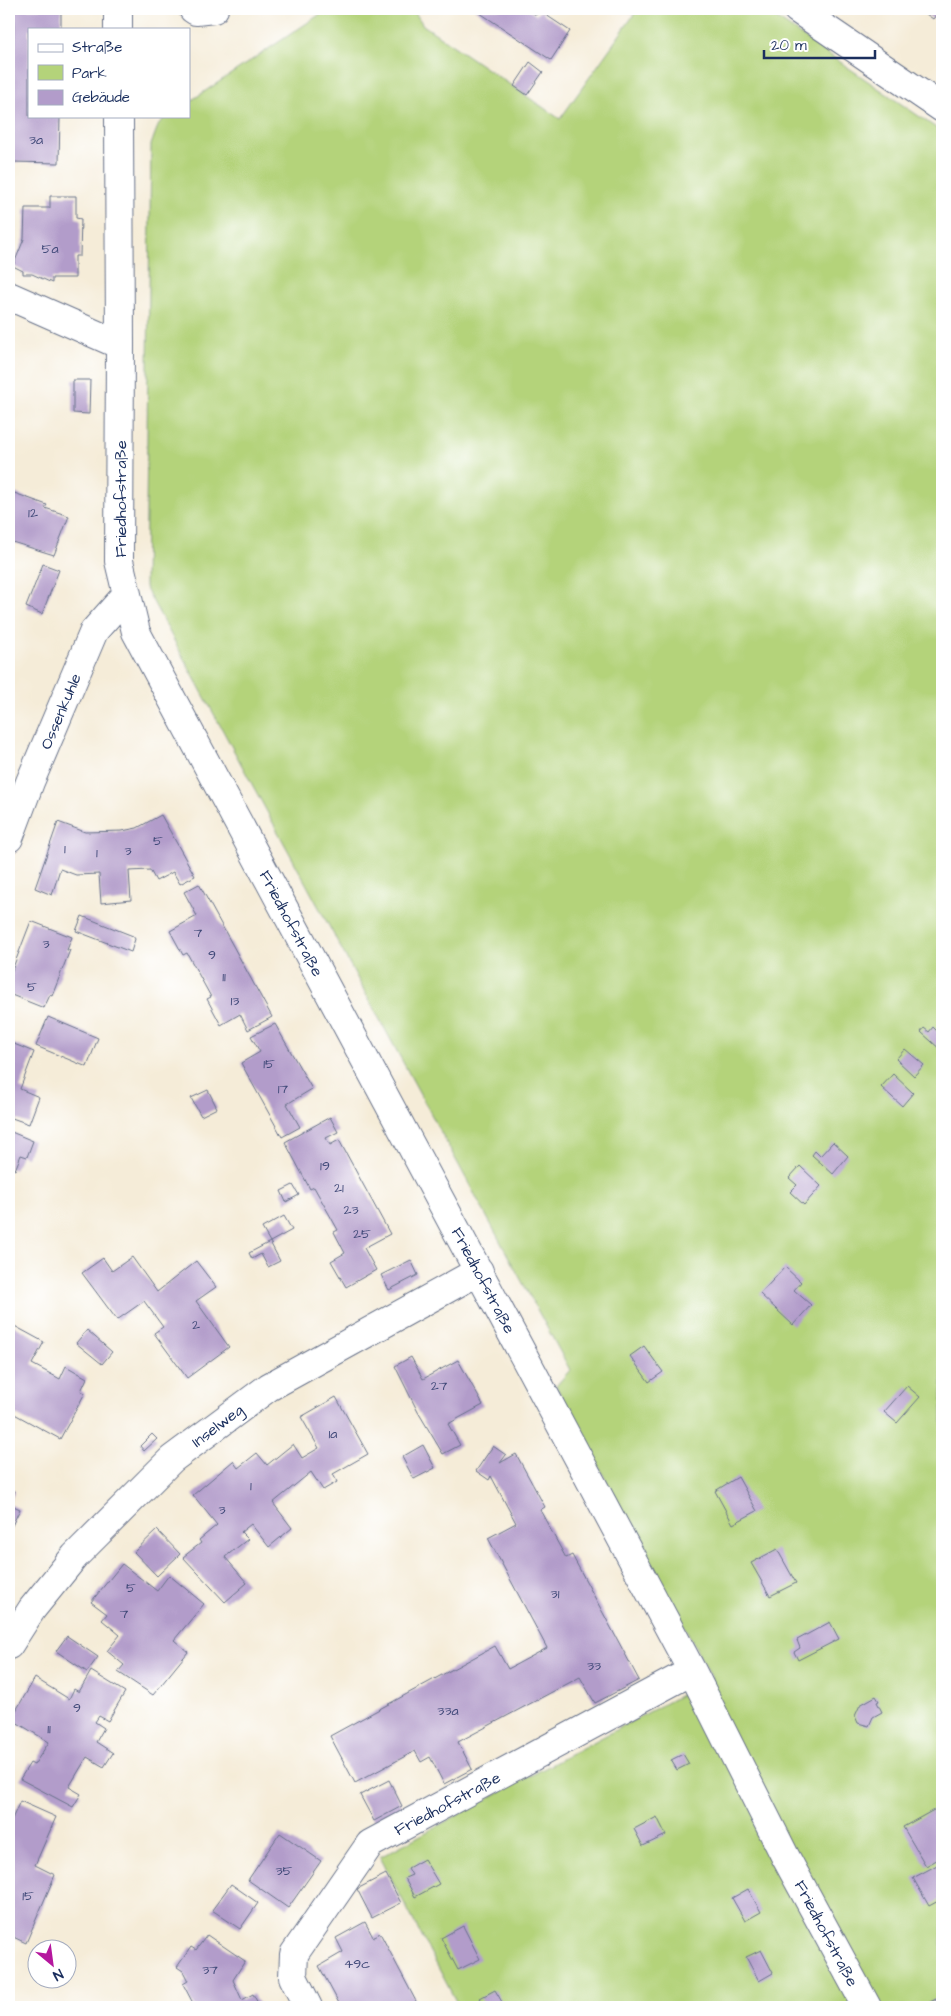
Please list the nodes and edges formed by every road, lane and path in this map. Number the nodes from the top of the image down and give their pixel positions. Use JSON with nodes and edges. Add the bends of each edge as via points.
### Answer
{"nodes":[{"id":1,"x":118,"y":9,"type":"edge"},
{"id":2,"x":193,"y":9,"type":"edge"},
{"id":3,"x":214,"y":9,"type":"edge"},
{"id":4,"x":797,"y":9,"type":"edge"},
{"id":5,"x":118,"y":28,"type":"edge"},
{"id":6,"x":942,"y":108,"type":"edge"},
{"id":7,"x":119,"y":118,"type":"edge"},
{"id":8,"x":9,"y":296,"type":"edge"},
{"id":9,"x":120,"y":345,"type":"junction"},
{"id":10,"x":127,"y":594,"type":"junction"},
{"id":11,"x":19,"y":778,"type":"edge"},
{"id":12,"x":9,"y":838,"type":"edge"},
{"id":13,"x":479,"y":1271,"type":"junction"},
{"id":14,"x":9,"y":1645,"type":"edge"},
{"id":15,"x":692,"y":1672,"type":"junction"},
{"id":16,"x":308,"y":2007,"type":"edge"},
{"id":17,"x":867,"y":2007,"type":"edge"}],
"edges":[{"from":1,"to":5,"type":"street"},
{"from":2,"to":3,"type":"street"},
{"from":4,"to":6,"type":"street"},
{"from":7,"to":9,"type":"street","name":"Friedhofstraße"},
{"from":8,"to":9,"type":"street"},
{"from":9,"to":10,"type":"street","name":"Friedhofstraße","via":[[119,561]]},
{"from":10,"to":11,"type":"street","name":"Ossenkuhle","via":[[94,631]]},
{"from":10,"to":13,"type":"street","name":"Friedhofstraße","via":[[136,632]]},
{"from":11,"to":12,"type":"street","name":"Ossenkuhle"},
{"from":13,"to":14,"type":"street","name":"Inselweg","via":[[269,1387],[172,1459],[75,1556],[32,1609]]},
{"from":13,"to":15,"type":"street","name":"Friedhofstraße"},
{"from":15,"to":16,"type":"street","name":"Friedhofstraße","via":[[370,1844],[294,1954],[293,1978]]},
{"from":15,"to":17,"type":"street","name":"Friedhofstraße","via":[[785,1856]]}]}
